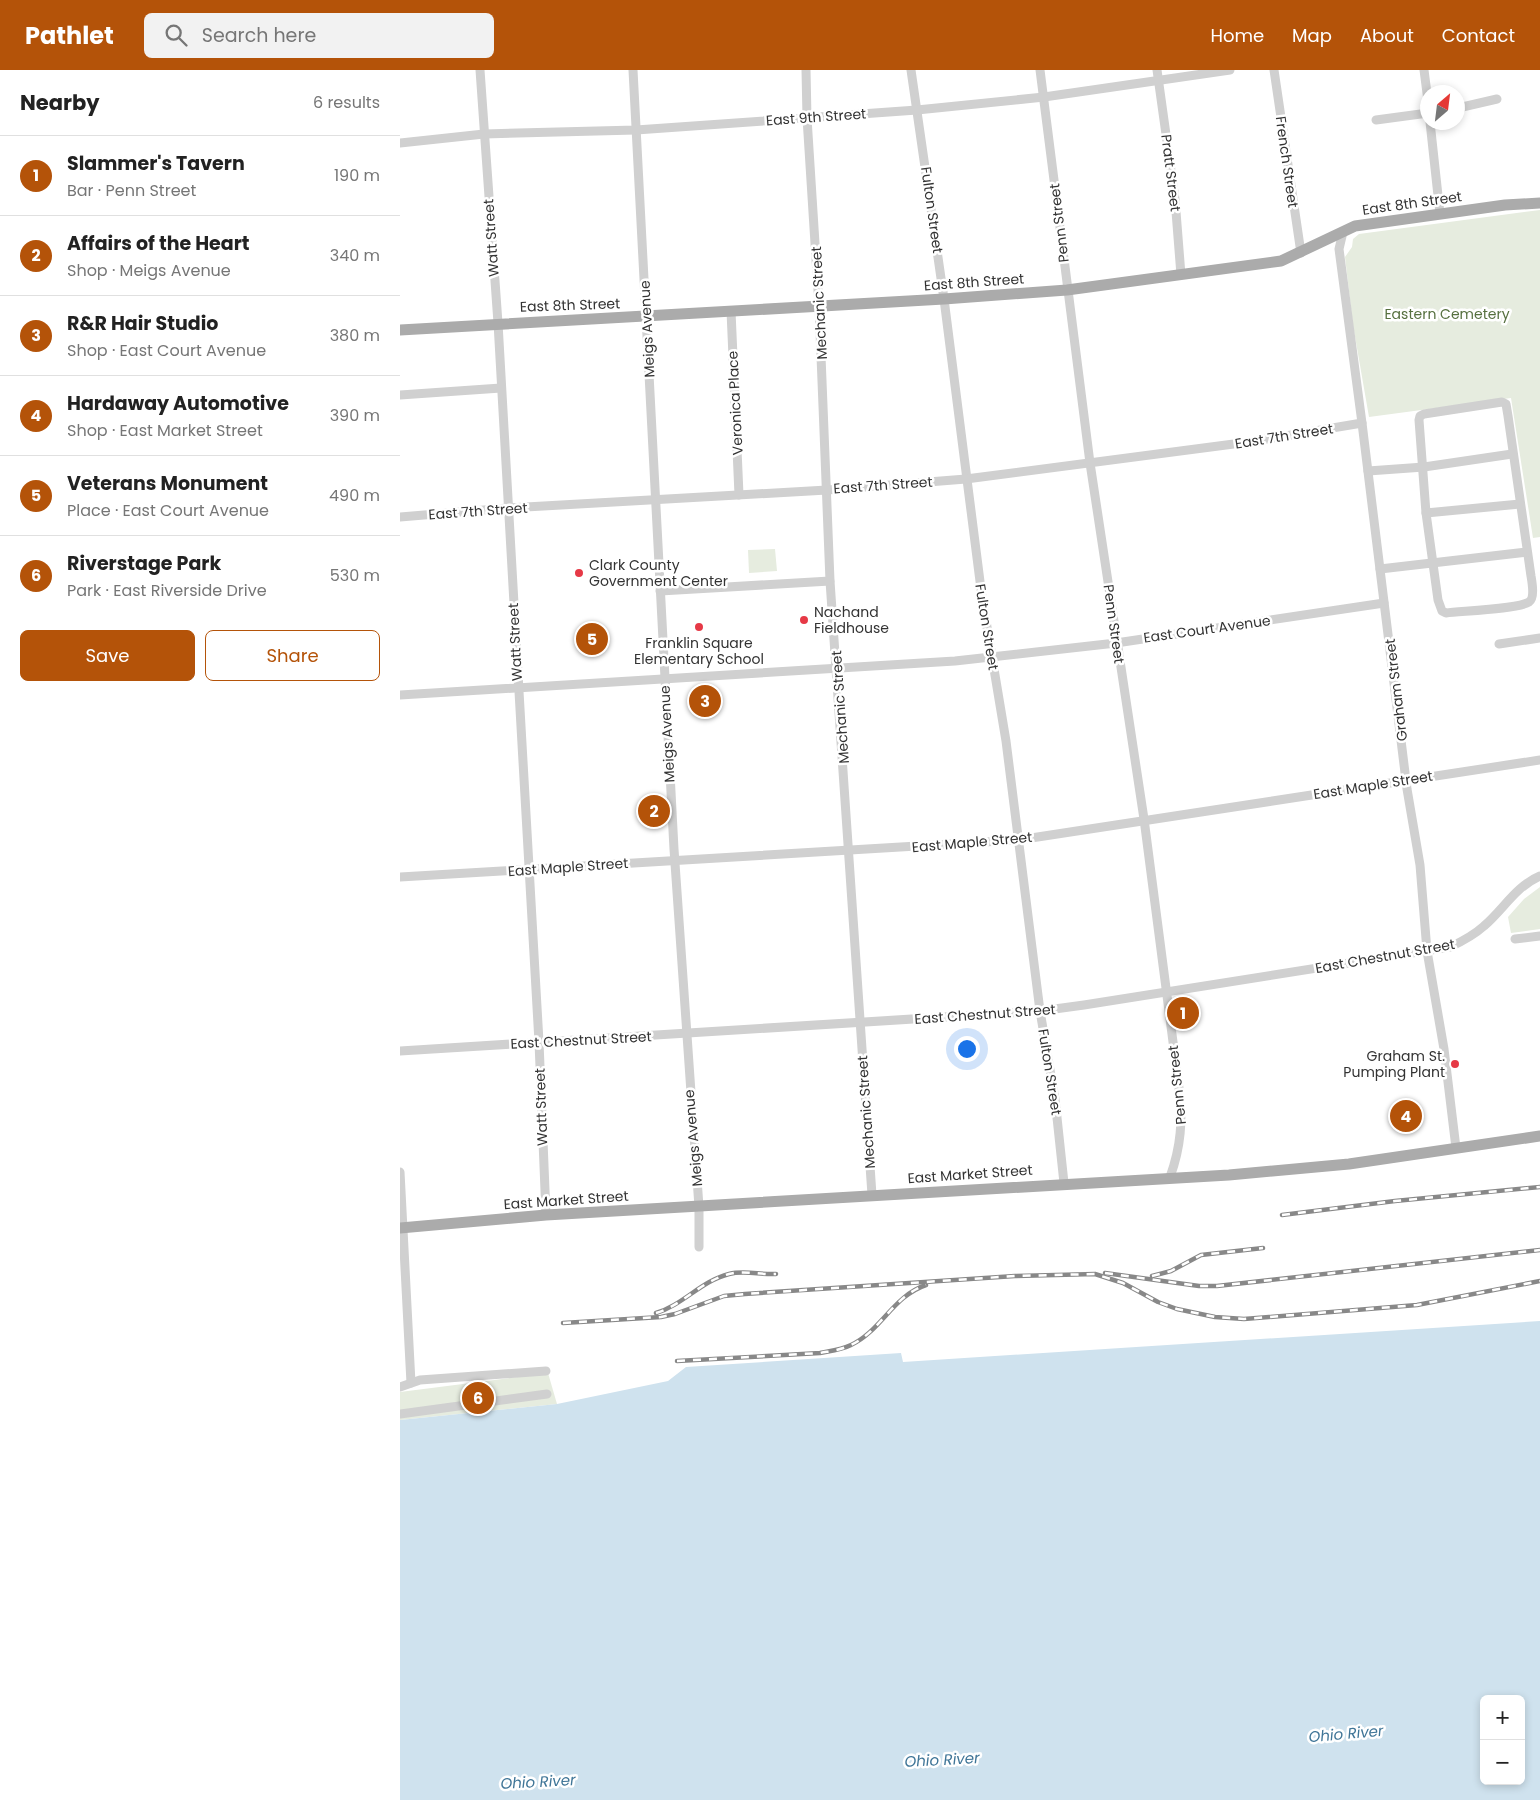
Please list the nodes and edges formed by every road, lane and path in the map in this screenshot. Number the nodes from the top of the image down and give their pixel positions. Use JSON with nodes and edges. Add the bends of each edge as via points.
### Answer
{"nodes":[{"id":1,"x":480,"y":70,"type":"edge"},
{"id":2,"x":633,"y":70,"type":"edge"},
{"id":3,"x":806,"y":70,"type":"edge"},
{"id":4,"x":911,"y":70,"type":"edge"},
{"id":5,"x":1040,"y":70,"type":"edge"},
{"id":6,"x":1157,"y":70,"type":"edge"},
{"id":7,"x":1230,"y":70,"type":"edge"},
{"id":8,"x":1274,"y":70,"type":"edge"},
{"id":9,"x":1424,"y":70,"type":"edge"},
{"id":10,"x":1158,"y":81,"type":"junction"},
{"id":11,"x":1426,"y":85,"type":"edge"},
{"id":12,"x":1044,"y":97,"type":"junction"},
{"id":13,"x":1497,"y":99,"type":"dead end"},
{"id":14,"x":1465,"y":106,"type":"edge"},
{"id":15,"x":917,"y":110,"type":"junction"},
{"id":16,"x":1420,"y":114,"type":"edge"},
{"id":17,"x":806,"y":118,"type":"junction"},
{"id":18,"x":1376,"y":120,"type":"dead end"},
{"id":19,"x":636,"y":130,"type":"junction"},
{"id":20,"x":1431,"y":130,"type":"edge"},
{"id":21,"x":484,"y":134,"type":"junction"},
{"id":22,"x":400,"y":143,"type":"edge"},
{"id":23,"x":1540,"y":203,"type":"edge"},
{"id":24,"x":1440,"y":214,"type":"junction"},
{"id":25,"x":1342,"y":232,"type":"junction"},
{"id":26,"x":1301,"y":253,"type":"junction"},
{"id":27,"x":1181,"y":276,"type":"junction"},
{"id":28,"x":1067,"y":290,"type":"junction"},
{"id":29,"x":944,"y":299,"type":"junction"},
{"id":30,"x":820,"y":306,"type":"junction"},
{"id":31,"x":731,"y":311,"type":"junction"},
{"id":32,"x":647,"y":317,"type":"junction"},
{"id":33,"x":498,"y":323,"type":"junction"},
{"id":34,"x":400,"y":330,"type":"edge"},
{"id":35,"x":500,"y":388,"type":"junction"},
{"id":36,"x":400,"y":395,"type":"edge"},
{"id":37,"x":1362,"y":423,"type":"junction"},
{"id":38,"x":1512,"y":454,"type":"junction"},
{"id":39,"x":1090,"y":463,"type":"junction"},
{"id":40,"x":1424,"y":467,"type":"junction"},
{"id":41,"x":1368,"y":471,"type":"junction"},
{"id":42,"x":966,"y":479,"type":"junction"},
{"id":43,"x":827,"y":490,"type":"junction"},
{"id":44,"x":739,"y":495,"type":"junction"},
{"id":45,"x":654,"y":500,"type":"junction"},
{"id":46,"x":1520,"y":504,"type":"junction"},
{"id":47,"x":508,"y":508,"type":"junction"},
{"id":48,"x":1426,"y":513,"type":"junction"},
{"id":49,"x":400,"y":517,"type":"edge"},
{"id":50,"x":1527,"y":552,"type":"junction"},
{"id":51,"x":1433,"y":562,"type":"junction"},
{"id":52,"x":1380,"y":569,"type":"junction"},
{"id":53,"x":830,"y":581,"type":"junction"},
{"id":54,"x":660,"y":591,"type":"junction"},
{"id":55,"x":1384,"y":603,"type":"junction"},
{"id":56,"x":1540,"y":638,"type":"edge"},
{"id":57,"x":1116,"y":643,"type":"junction"},
{"id":58,"x":1499,"y":644,"type":"dead end"},
{"id":59,"x":991,"y":657,"type":"junction"},
{"id":60,"x":837,"y":668,"type":"junction"},
{"id":61,"x":664,"y":678,"type":"junction"},
{"id":62,"x":518,"y":687,"type":"junction"},
{"id":63,"x":400,"y":695,"type":"edge"},
{"id":64,"x":1540,"y":760,"type":"edge"},
{"id":65,"x":1406,"y":779,"type":"junction"},
{"id":66,"x":1144,"y":819,"type":"junction"},
{"id":67,"x":1018,"y":840,"type":"junction"},
{"id":68,"x":850,"y":851,"type":"junction"},
{"id":69,"x":674,"y":861,"type":"junction"},
{"id":70,"x":529,"y":870,"type":"junction"},
{"id":71,"x":1540,"y":876,"type":"edge"},
{"id":72,"x":400,"y":877,"type":"edge"},
{"id":73,"x":1540,"y":936,"type":"edge"},
{"id":74,"x":1515,"y":940,"type":"dead end"},
{"id":75,"x":1427,"y":951,"type":"junction"},
{"id":76,"x":1165,"y":992,"type":"junction"},
{"id":77,"x":1040,"y":1011,"type":"junction"},
{"id":78,"x":860,"y":1022,"type":"junction"},
{"id":79,"x":686,"y":1033,"type":"junction"},
{"id":80,"x":539,"y":1042,"type":"junction"},
{"id":81,"x":400,"y":1050,"type":"edge"},
{"id":82,"x":1540,"y":1136,"type":"edge"},
{"id":83,"x":1456,"y":1148,"type":"junction"},
{"id":84,"x":400,"y":1172,"type":"edge"},
{"id":85,"x":1170,"y":1177,"type":"junction"},
{"id":86,"x":1064,"y":1183,"type":"junction"},
{"id":87,"x":872,"y":1195,"type":"junction"},
{"id":88,"x":699,"y":1207,"type":"junction"},
{"id":89,"x":546,"y":1215,"type":"junction"},
{"id":90,"x":402,"y":1228,"type":"edge"},
{"id":91,"x":699,"y":1247,"type":"dead end"},
{"id":92,"x":546,"y":1371,"type":"dead end"},
{"id":93,"x":411,"y":1383,"type":"junction"},
{"id":94,"x":400,"y":1387,"type":"edge"},
{"id":95,"x":548,"y":1394,"type":"dead end"},
{"id":96,"x":400,"y":1414,"type":"edge"}],
"edges":[{"from":1,"to":21,"type":"street","name":"Watt Street"},
{"from":2,"to":19,"type":"street","name":"Meigs Avenue"},
{"from":3,"to":17,"type":"street","name":"Mechanic Street"},
{"from":4,"to":15,"type":"street","name":"Fulton Street"},
{"from":5,"to":12,"type":"street","name":"Penn Street"},
{"from":6,"to":10,"type":"street","name":"Pratt Street"},
{"from":7,"to":10,"type":"street","name":"East 9th Street"},
{"from":8,"to":26,"type":"street","name":"French Street"},
{"from":9,"to":11,"type":"street"},
{"from":10,"to":12,"type":"street","name":"East 9th Street"},
{"from":10,"to":27,"type":"street","name":"Pratt Street","via":[[1175,200]]},
{"from":12,"to":15,"type":"street","name":"East 9th Street"},
{"from":12,"to":28,"type":"street","name":"Penn Street"},
{"from":13,"to":14,"type":"street"},
{"from":15,"to":17,"type":"street","name":"East 9th Street"},
{"from":15,"to":29,"type":"street","name":"Fulton Street"},
{"from":16,"to":18,"type":"street"},
{"from":17,"to":19,"type":"street","name":"East 9th Street"},
{"from":17,"to":30,"type":"street","name":"Mechanic Street"},
{"from":19,"to":21,"type":"street","name":"East 9th Street"},
{"from":19,"to":32,"type":"street","name":"Meigs Avenue"},
{"from":20,"to":24,"type":"street"},
{"from":21,"to":22,"type":"street","name":"East 9th Street"},
{"from":21,"to":33,"type":"street","name":"Watt Street"},
{"from":23,"to":24,"type":"main road","name":"East 8th Street"},
{"from":24,"to":25,"type":"main road","name":"East 8th Street","via":[[1355,226]]},
{"from":25,"to":26,"type":"main road","name":"East 8th Street"},
{"from":25,"to":37,"type":"street","name":"Graham Street","via":[[1338,249]]},
{"from":26,"to":27,"type":"main road","name":"East 8th Street","via":[[1280,261]]},
{"from":27,"to":28,"type":"main road","name":"East 8th Street"},
{"from":28,"to":29,"type":"main road","name":"East 8th Street"},
{"from":28,"to":39,"type":"street","name":"Penn Street"},
{"from":29,"to":30,"type":"main road","name":"East 8th Street"},
{"from":29,"to":42,"type":"street","name":"Fulton Street"},
{"from":30,"to":31,"type":"main road","name":"East 8th Street"},
{"from":30,"to":43,"type":"street","name":"Mechanic Street"},
{"from":31,"to":32,"type":"main road","name":"East 8th Street"},
{"from":31,"to":44,"type":"street","name":"Veronica Place"},
{"from":32,"to":33,"type":"main road","name":"East 8th Street"},
{"from":32,"to":45,"type":"street","name":"Meigs Avenue"},
{"from":33,"to":34,"type":"main road","name":"East 8th Street"},
{"from":33,"to":35,"type":"street","name":"Watt Street"},
{"from":35,"to":36,"type":"street"},
{"from":35,"to":47,"type":"street","name":"Watt Street"},
{"from":37,"to":39,"type":"street","name":"East 7th Street"},
{"from":37,"to":41,"type":"street","name":"Graham Street"},
{"from":38,"to":40,"type":"street"},
{"from":38,"to":40,"type":"street","via":[[1506,404],[1502,402],[1420,416],[1418,427]]},
{"from":38,"to":46,"type":"street"},
{"from":39,"to":42,"type":"street","name":"East 7th Street"},
{"from":39,"to":57,"type":"street","name":"Penn Street"},
{"from":40,"to":41,"type":"street"},
{"from":40,"to":48,"type":"street"},
{"from":41,"to":52,"type":"street","name":"Graham Street"},
{"from":42,"to":43,"type":"street","name":"East 7th Street"},
{"from":42,"to":59,"type":"street","name":"Fulton Street"},
{"from":43,"to":44,"type":"street","name":"East 7th Street"},
{"from":43,"to":53,"type":"street","name":"Mechanic Street"},
{"from":44,"to":45,"type":"street","name":"East 7th Street"},
{"from":45,"to":47,"type":"street","name":"East 7th Street"},
{"from":45,"to":54,"type":"street","name":"Meigs Avenue"},
{"from":46,"to":48,"type":"street"},
{"from":46,"to":50,"type":"street"},
{"from":47,"to":49,"type":"street","name":"East 7th Street"},
{"from":47,"to":62,"type":"street","name":"Watt Street"},
{"from":48,"to":51,"type":"street"},
{"from":50,"to":51,"type":"street"},
{"from":50,"to":51,"type":"street","via":[[1532,599],[1529,602],[1446,613],[1438,600]]},
{"from":51,"to":52,"type":"street"},
{"from":52,"to":55,"type":"street","name":"Graham Street"},
{"from":53,"to":54,"type":"street"},
{"from":53,"to":60,"type":"street","name":"Mechanic Street"},
{"from":54,"to":61,"type":"street","name":"Meigs Avenue"},
{"from":55,"to":57,"type":"street","name":"East Court Avenue"},
{"from":55,"to":65,"type":"street","name":"Graham Street"},
{"from":56,"to":58,"type":"street"},
{"from":57,"to":59,"type":"street","name":"East Court Avenue"},
{"from":57,"to":66,"type":"street","name":"Penn Street"},
{"from":59,"to":60,"type":"street","name":"East Court Avenue"},
{"from":59,"to":67,"type":"street","name":"Fulton Street","via":[[1006,741]]},
{"from":60,"to":61,"type":"street","name":"East Court Avenue"},
{"from":60,"to":68,"type":"street","name":"Mechanic Street"},
{"from":61,"to":62,"type":"street","name":"East Court Avenue"},
{"from":61,"to":69,"type":"street","name":"Meigs Avenue"},
{"from":62,"to":63,"type":"street","name":"East Court Avenue"},
{"from":62,"to":70,"type":"street","name":"Watt Street"},
{"from":64,"to":65,"type":"street","name":"East Maple Street"},
{"from":65,"to":66,"type":"street","name":"East Maple Street"},
{"from":65,"to":75,"type":"street","name":"Graham Street","via":[[1420,865]]},
{"from":66,"to":67,"type":"street","name":"East Maple Street"},
{"from":66,"to":76,"type":"street","name":"Penn Street"},
{"from":67,"to":68,"type":"street","name":"East Maple Street"},
{"from":67,"to":77,"type":"street","name":"Fulton Street"},
{"from":68,"to":69,"type":"street","name":"East Maple Street"},
{"from":68,"to":78,"type":"street","name":"Mechanic Street"},
{"from":69,"to":70,"type":"street","name":"East Maple Street"},
{"from":69,"to":79,"type":"street","name":"Meigs Avenue"},
{"from":70,"to":72,"type":"street","name":"East Maple Street"},
{"from":70,"to":80,"type":"street","name":"Watt Street"},
{"from":71,"to":75,"type":"street","name":"East Chestnut Street","via":[[1520,889],[1465,941]]},
{"from":73,"to":74,"type":"street"},
{"from":75,"to":76,"type":"street","name":"East Chestnut Street"},
{"from":75,"to":83,"type":"street","name":"Graham Street","via":[[1444,1049]]},
{"from":76,"to":77,"type":"street","name":"East Chestnut Street"},
{"from":76,"to":85,"type":"street","name":"Penn Street","via":[[1182,1112],[1181,1142]]},
{"from":77,"to":78,"type":"street","name":"East Chestnut Street"},
{"from":77,"to":86,"type":"street","name":"Fulton Street","via":[[1055,1099]]},
{"from":78,"to":79,"type":"street","name":"East Chestnut Street"},
{"from":78,"to":87,"type":"street","name":"Mechanic Street"},
{"from":79,"to":80,"type":"street","name":"East Chestnut Street"},
{"from":79,"to":88,"type":"street","name":"Meigs Avenue"},
{"from":80,"to":81,"type":"street","name":"East Chestnut Street"},
{"from":80,"to":89,"type":"street","name":"Watt Street"},
{"from":82,"to":83,"type":"main road","name":"East Market Street"},
{"from":83,"to":85,"type":"main road","name":"East Market Street","via":[[1349,1164]]},
{"from":84,"to":90,"type":"street"},
{"from":85,"to":86,"type":"main road","name":"East Market Street"},
{"from":86,"to":87,"type":"main road","name":"East Market Street"},
{"from":87,"to":88,"type":"main road","name":"East Market Street"},
{"from":88,"to":89,"type":"main road","name":"East Market Street"},
{"from":88,"to":91,"type":"street","name":"Meigs Avenue"},
{"from":89,"to":90,"type":"main road","name":"East Market Street"},
{"from":90,"to":93,"type":"street"},
{"from":92,"to":93,"type":"street"},
{"from":93,"to":94,"type":"street"},
{"from":95,"to":96,"type":"street"}]}
